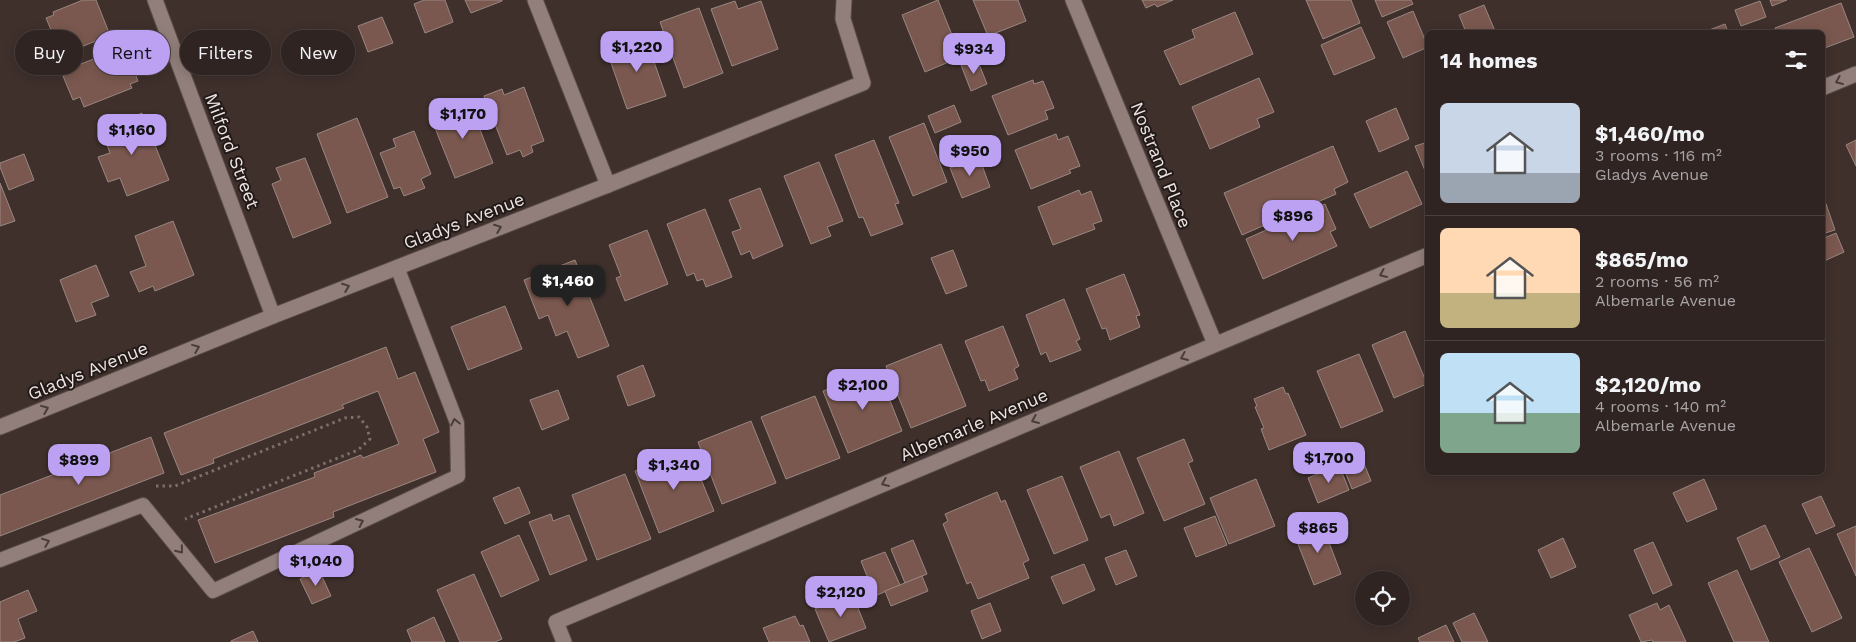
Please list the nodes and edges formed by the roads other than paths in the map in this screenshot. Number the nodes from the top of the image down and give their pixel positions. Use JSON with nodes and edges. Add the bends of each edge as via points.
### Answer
{"nodes":[{"id":1,"x":155,"y":0,"type":"edge"},
{"id":2,"x":535,"y":0,"type":"edge"},
{"id":3,"x":844,"y":0,"type":"edge"},
{"id":4,"x":1073,"y":0,"type":"edge"},
{"id":5,"x":1856,"y":74,"type":"edge"},
{"id":6,"x":1825,"y":87,"type":"edge"},
{"id":7,"x":608,"y":185,"type":"junction"},
{"id":8,"x":1425,"y":256,"type":"edge"},
{"id":9,"x":398,"y":267,"type":"junction"},
{"id":10,"x":273,"y":316,"type":"junction"},
{"id":11,"x":1215,"y":344,"type":"junction"},
{"id":12,"x":0,"y":428,"type":"edge"},
{"id":13,"x":0,"y":560,"type":"edge"},
{"id":14,"x":564,"y":642,"type":"edge"}],
"edges":[{"from":1,"to":10,"type":"street","name":"Milford Street"},
{"from":2,"to":7,"type":"street"},
{"from":3,"to":7,"type":"street","name":"Gladys Avenue","via":[[843,19],[863,83]]},
{"from":4,"to":11,"type":"street","name":"Nostrand Place"},
{"from":5,"to":6,"type":"street","one_way":true},
{"from":9,"to":7,"type":"street","name":"Gladys Avenue","one_way":true},
{"from":8,"to":11,"type":"street","name":"Albemarle Avenue","one_way":true},
{"from":10,"to":9,"type":"street","name":"Gladys Avenue","one_way":true},
{"from":13,"to":9,"type":"lane","one_way":true,"via":[[143,505],[213,591],[458,476],[457,423]]},
{"from":12,"to":10,"type":"street","name":"Gladys Avenue","one_way":true},
{"from":11,"to":14,"type":"street","name":"Albemarle Avenue","one_way":true,"via":[[556,622]]}]}
